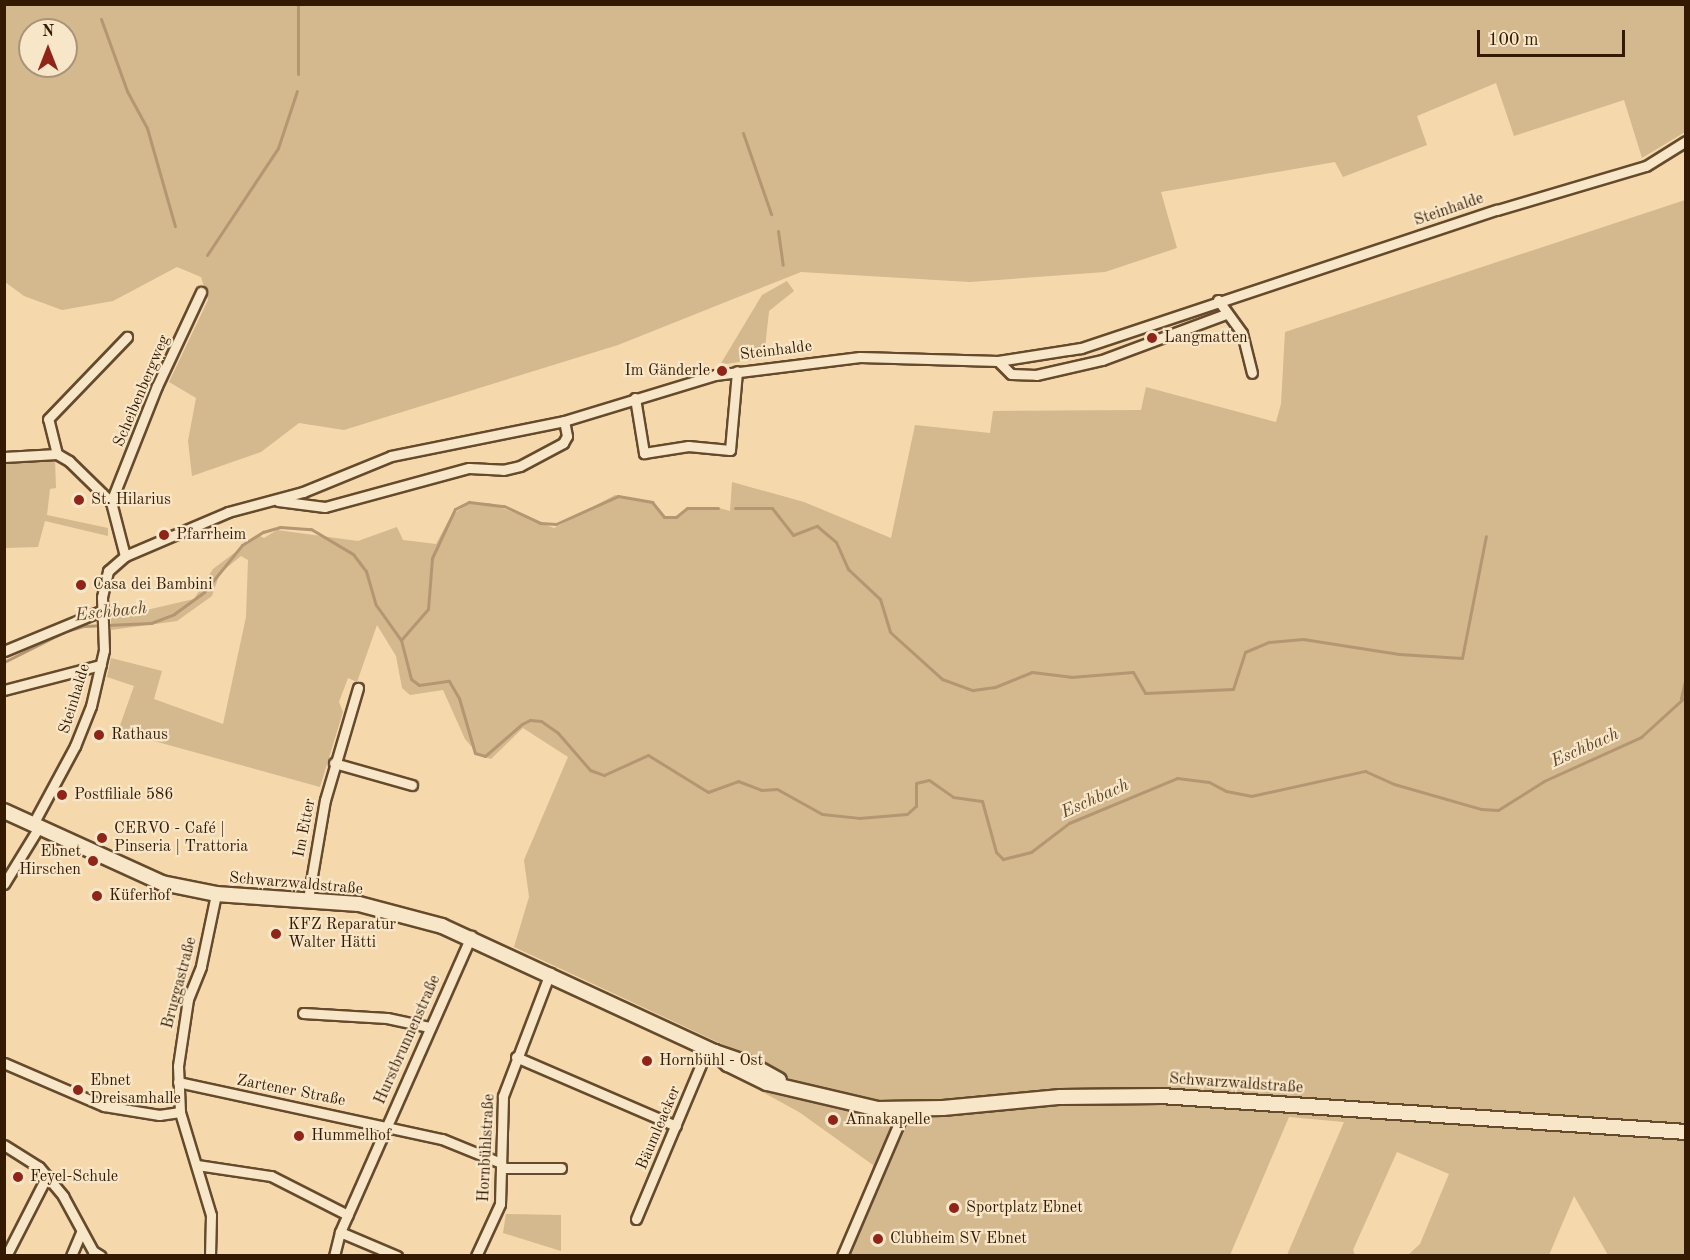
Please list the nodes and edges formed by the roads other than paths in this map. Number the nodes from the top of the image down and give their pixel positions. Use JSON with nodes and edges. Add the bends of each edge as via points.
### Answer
{"nodes":[{"id":1,"x":1686,"y":141,"type":"edge"},
{"id":2,"x":201,"y":292,"type":"dead end"},
{"id":3,"x":1218,"y":300,"type":"junction"},
{"id":4,"x":1226,"y":314,"type":"junction"},
{"id":5,"x":127,"y":337,"type":"dead end"},
{"id":6,"x":998,"y":361,"type":"junction"},
{"id":7,"x":737,"y":371,"type":"junction"},
{"id":8,"x":1252,"y":373,"type":"dead end"},
{"id":9,"x":635,"y":398,"type":"junction"},
{"id":10,"x":564,"y":422,"type":"junction"},
{"id":11,"x":57,"y":454,"type":"junction"},
{"id":12,"x":4,"y":457,"type":"edge"},
{"id":13,"x":269,"y":500,"type":"junction"},
{"id":14,"x":111,"y":502,"type":"junction"},
{"id":15,"x":125,"y":556,"type":"junction"},
{"id":16,"x":103,"y":614,"type":"junction"},
{"id":17,"x":4,"y":651,"type":"edge"},
{"id":18,"x":101,"y":665,"type":"junction"},
{"id":19,"x":358,"y":688,"type":"dead end"},
{"id":20,"x":4,"y":690,"type":"edge"},
{"id":21,"x":334,"y":763,"type":"junction"},
{"id":22,"x":412,"y":785,"type":"dead end"},
{"id":23,"x":4,"y":811,"type":"edge"},
{"id":24,"x":36,"y":826,"type":"junction"},
{"id":25,"x":4,"y":884,"type":"edge"},
{"id":26,"x":216,"y":894,"type":"junction"},
{"id":27,"x":308,"y":899,"type":"junction"},
{"id":28,"x":471,"y":936,"type":"junction"},
{"id":29,"x":550,"y":973,"type":"junction"},
{"id":30,"x":303,"y":1013,"type":"dead end"},
{"id":31,"x":429,"y":1027,"type":"junction"},
{"id":32,"x":712,"y":1050,"type":"junction"},
{"id":33,"x":516,"y":1057,"type":"junction"},
{"id":34,"x":4,"y":1063,"type":"edge"},
{"id":35,"x":178,"y":1082,"type":"junction"},
{"id":36,"x":901,"y":1110,"type":"junction"},
{"id":37,"x":180,"y":1112,"type":"junction"},
{"id":38,"x":386,"y":1125,"type":"junction"},
{"id":39,"x":676,"y":1126,"type":"junction"},
{"id":40,"x":1686,"y":1132,"type":"edge"},
{"id":41,"x":4,"y":1144,"type":"edge"},
{"id":42,"x":197,"y":1165,"type":"junction"},
{"id":43,"x":501,"y":1165,"type":"junction"},
{"id":44,"x":561,"y":1168,"type":"dead end"},
{"id":45,"x":47,"y":1176,"type":"junction"},
{"id":46,"x":348,"y":1215,"type":"junction"},
{"id":47,"x":636,"y":1219,"type":"dead end"},
{"id":48,"x":81,"y":1232,"type":"junction"},
{"id":49,"x":340,"y":1232,"type":"junction"},
{"id":50,"x":6,"y":1256,"type":"edge"},
{"id":51,"x":71,"y":1256,"type":"edge"},
{"id":52,"x":101,"y":1256,"type":"edge"},
{"id":53,"x":210,"y":1256,"type":"edge"},
{"id":54,"x":334,"y":1256,"type":"edge"},
{"id":55,"x":397,"y":1256,"type":"edge"},
{"id":56,"x":476,"y":1256,"type":"edge"},
{"id":57,"x":842,"y":1256,"type":"edge"}],
"edges":[{"from":1,"to":3,"type":"street","name":"Steinhalde","via":[[1646,166]]},
{"from":2,"to":14,"type":"street","name":"Scheibenbergweg","via":[[157,386]]},
{"from":3,"to":4,"type":"street"},
{"from":3,"to":6,"type":"street","name":"Steinhalde","via":[[1121,337]]},
{"from":4,"to":6,"type":"street","name":"Steinhalde","via":[[1102,360],[1035,375],[1011,374]]},
{"from":4,"to":8,"type":"street","via":[[1242,333]]},
{"from":5,"to":11,"type":"street","via":[[48,419]]},
{"from":6,"to":7,"type":"street","name":"Steinhalde","via":[[860,357]]},
{"from":7,"to":9,"type":"street","name":"Steinhalde","via":[[681,382]]},
{"from":7,"to":9,"type":"street","via":[[730,450],[688,446],[644,453]]},
{"from":9,"to":10,"type":"street","name":"Steinhalde"},
{"from":10,"to":13,"type":"street","name":"Steinhalde","via":[[391,456],[303,492]]},
{"from":10,"to":13,"type":"street","name":"Steinhalde","via":[[567,436],[563,443],[520,466],[503,470],[470,468],[325,507]]},
{"from":11,"to":12,"type":"street"},
{"from":11,"to":14,"type":"street","via":[[69,460]]},
{"from":13,"to":15,"type":"street","name":"Steinhalde","via":[[228,512]]},
{"from":14,"to":15,"type":"street"},
{"from":15,"to":16,"type":"street","name":"Steinhalde","via":[[108,571],[103,584]]},
{"from":16,"to":17,"type":"street"},
{"from":16,"to":18,"type":"street","name":"Steinhalde"},
{"from":18,"to":20,"type":"street"},
{"from":18,"to":24,"type":"street","name":"Steinhalde","via":[[81,735]]},
{"from":19,"to":21,"type":"street","name":"Im Etter"},
{"from":21,"to":22,"type":"street"},
{"from":21,"to":27,"type":"street","name":"Im Etter","via":[[315,845]]},
{"from":23,"to":24,"type":"main road","name":"Schwarzwaldstraße"},
{"from":24,"to":25,"type":"street","name":"Steinhalde"},
{"from":24,"to":26,"type":"main road","name":"Schwarzwaldstraße","via":[[162,883]]},
{"from":26,"to":27,"type":"main road","name":"Schwarzwaldstraße"},
{"from":26,"to":35,"type":"street","name":"Bruggastraße","via":[[183,1023]]},
{"from":27,"to":28,"type":"main road","name":"Schwarzwaldstraße","via":[[388,910]]},
{"from":28,"to":29,"type":"main road","name":"Schwarzwaldstraße"},
{"from":28,"to":31,"type":"street","name":"Hurstbrunnenstraße"},
{"from":29,"to":32,"type":"main road","name":"Schwarzwaldstraße"},
{"from":29,"to":33,"type":"street","name":"Hornbühlstraße"},
{"from":30,"to":31,"type":"street","via":[[387,1018]]},
{"from":31,"to":38,"type":"street","name":"Hurstbrunnenstraße"},
{"from":32,"to":36,"type":"main road","name":"Schwarzwaldstraße","via":[[745,1074],[861,1107]]},
{"from":32,"to":39,"type":"street","name":"Bäumleacker"},
{"from":33,"to":39,"type":"street"},
{"from":33,"to":43,"type":"street","name":"Hornbühlstraße","via":[[503,1096]]},
{"from":34,"to":37,"type":"street","via":[[104,1106],[159,1115]]},
{"from":35,"to":37,"type":"street","name":"Bruggastraße"},
{"from":35,"to":38,"type":"street","name":"Zartener Straße"},
{"from":36,"to":40,"type":"main road","name":"Schwarzwaldstraße","via":[[1060,1097],[1161,1096]]},
{"from":36,"to":57,"type":"street","via":[[882,1166]]},
{"from":37,"to":42,"type":"street","name":"Bruggastraße"},
{"from":38,"to":43,"type":"street","name":"Zartener Straße","via":[[442,1139]]},
{"from":38,"to":46,"type":"street","name":"Hurstbrunnenstraße"},
{"from":39,"to":47,"type":"street","name":"Bäumleacker"},
{"from":41,"to":45,"type":"street"},
{"from":42,"to":46,"type":"street","via":[[271,1176]]},
{"from":42,"to":53,"type":"street","name":"Bruggastraße","via":[[212,1215]]},
{"from":43,"to":44,"type":"street","name":"Zartener Straße"},
{"from":43,"to":56,"type":"street","name":"Hornbühlstraße","via":[[497,1215]]},
{"from":45,"to":48,"type":"street","via":[[63,1196]]},
{"from":45,"to":50,"type":"street"},
{"from":46,"to":49,"type":"street","name":"Hurstbrunnenstraße"},
{"from":48,"to":51,"type":"street"},
{"from":48,"to":52,"type":"street"},
{"from":49,"to":54,"type":"street","name":"Hurstbrunnenstraße"},
{"from":49,"to":55,"type":"street"}]}
